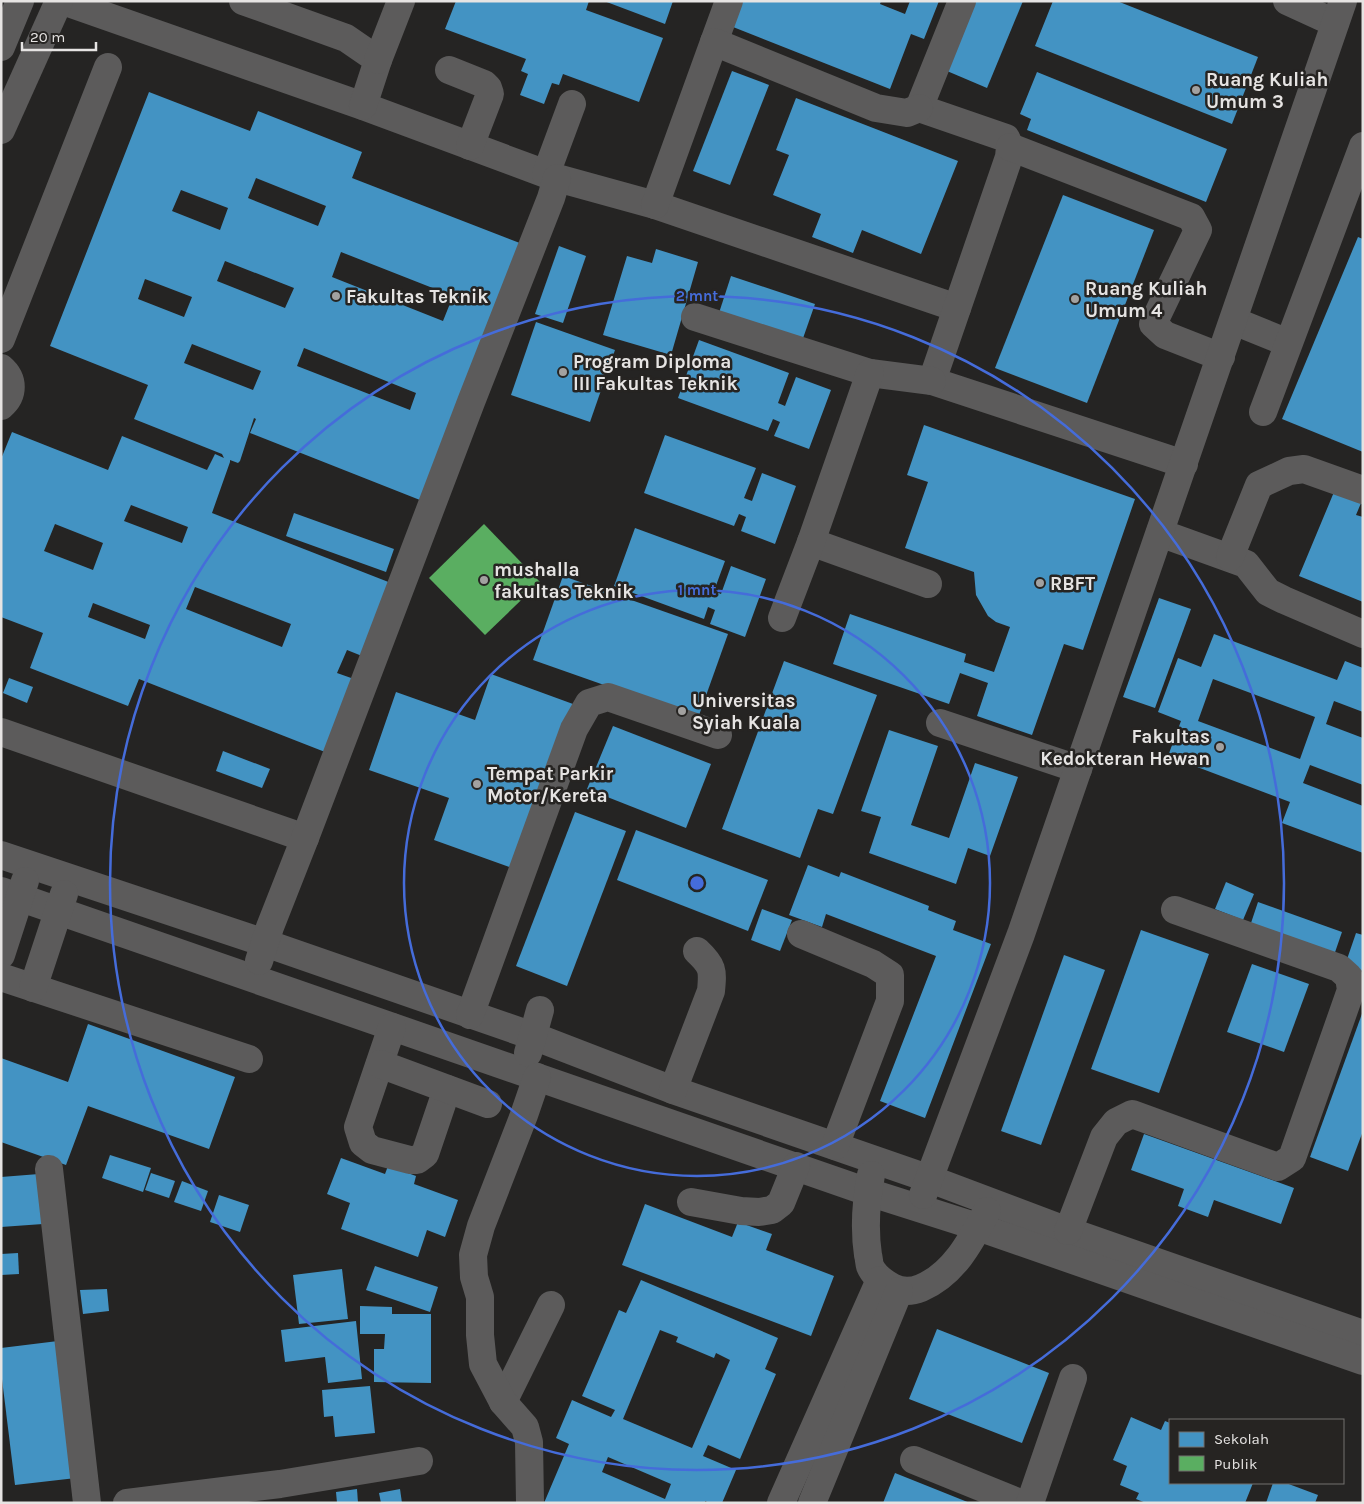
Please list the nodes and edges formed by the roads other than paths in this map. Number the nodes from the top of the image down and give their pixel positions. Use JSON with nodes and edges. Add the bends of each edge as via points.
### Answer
{"nodes":[{"id":1,"x":20,"y":1,"type":"edge"},
{"id":2,"x":59,"y":1,"type":"edge"},
{"id":3,"x":63,"y":1,"type":"edge"},
{"id":4,"x":243,"y":1,"type":"edge"},
{"id":5,"x":401,"y":1,"type":"edge"},
{"id":6,"x":729,"y":1,"type":"edge"},
{"id":7,"x":962,"y":1,"type":"edge"},
{"id":8,"x":1287,"y":1,"type":"edge"},
{"id":9,"x":1339,"y":12,"type":"edge"},
{"id":10,"x":714,"y":42,"type":"junction"},
{"id":11,"x":1,"y":47,"type":"edge"},
{"id":12,"x":378,"y":60,"type":"junction"},
{"id":13,"x":108,"y":67,"type":"dead end"},
{"id":14,"x":449,"y":70,"type":"dead end"},
{"id":15,"x":572,"y":104,"type":"dead end"},
{"id":16,"x":363,"y":106,"type":"junction"},
{"id":17,"x":919,"y":108,"type":"junction"},
{"id":18,"x":1,"y":130,"type":"edge"},
{"id":19,"x":470,"y":146,"type":"junction"},
{"id":20,"x":1363,"y":146,"type":"edge"},
{"id":21,"x":1010,"y":147,"type":"junction"},
{"id":22,"x":551,"y":176,"type":"junction"},
{"id":23,"x":655,"y":205,"type":"junction"},
{"id":24,"x":957,"y":308,"type":"junction"},
{"id":25,"x":695,"y":317,"type":"dead end"},
{"id":26,"x":1234,"y":321,"type":"junction"},
{"id":27,"x":1,"y":339,"type":"edge"},
{"id":28,"x":1288,"y":343,"type":"junction"},
{"id":29,"x":1221,"y":356,"type":"junction"},
{"id":30,"x":1,"y":368,"type":"edge"},
{"id":31,"x":870,"y":373,"type":"junction"},
{"id":32,"x":932,"y":381,"type":"junction"},
{"id":33,"x":1,"y":406,"type":"edge"},
{"id":34,"x":1262,"y":412,"type":"dead end"},
{"id":35,"x":1184,"y":464,"type":"junction"},
{"id":36,"x":1363,"y":490,"type":"edge"},
{"id":37,"x":1160,"y":533,"type":"junction"},
{"id":38,"x":811,"y":542,"type":"junction"},
{"id":39,"x":1230,"y":557,"type":"junction"},
{"id":40,"x":928,"y":584,"type":"dead end"},
{"id":41,"x":782,"y":618,"type":"dead end"},
{"id":42,"x":1363,"y":634,"type":"edge"},
{"id":43,"x":940,"y":724,"type":"dead end"},
{"id":44,"x":1,"y":732,"type":"edge"},
{"id":45,"x":718,"y":735,"type":"dead end"},
{"id":46,"x":1078,"y":769,"type":"junction"},
{"id":47,"x":305,"y":838,"type":"junction"},
{"id":48,"x":1,"y":856,"type":"edge"},
{"id":49,"x":30,"y":865,"type":"junction"},
{"id":50,"x":69,"y":878,"type":"junction"},
{"id":51,"x":11,"y":894,"type":"edge"},
{"id":52,"x":1175,"y":910,"type":"dead end"},
{"id":53,"x":59,"y":911,"type":"junction"},
{"id":54,"x":801,"y":934,"type":"dead end"},
{"id":55,"x":265,"y":943,"type":"junction"},
{"id":56,"x":697,"y":951,"type":"dead end"},
{"id":57,"x":1,"y":955,"type":"edge"},
{"id":58,"x":1,"y":977,"type":"edge"},
{"id":59,"x":253,"y":979,"type":"junction"},
{"id":60,"x":33,"y":988,"type":"junction"},
{"id":61,"x":540,"y":1010,"type":"dead end"},
{"id":62,"x":470,"y":1015,"type":"junction"},
{"id":63,"x":392,"y":1027,"type":"junction"},
{"id":64,"x":533,"y":1036,"type":"junction"},
{"id":65,"x":249,"y":1059,"type":"dead end"},
{"id":66,"x":380,"y":1064,"type":"junction"},
{"id":67,"x":530,"y":1074,"type":"junction"},
{"id":68,"x":447,"y":1089,"type":"junction"},
{"id":69,"x":672,"y":1090,"type":"junction"},
{"id":70,"x":488,"y":1104,"type":"dead end"},
{"id":71,"x":835,"y":1146,"type":"junction"},
{"id":72,"x":874,"y":1160,"type":"junction"},
{"id":73,"x":796,"y":1166,"type":"junction"},
{"id":74,"x":50,"y":1170,"type":"dead end"},
{"id":75,"x":930,"y":1179,"type":"junction"},
{"id":76,"x":868,"y":1192,"type":"junction"},
{"id":77,"x":691,"y":1202,"type":"dead end"},
{"id":78,"x":991,"y":1203,"type":"junction"},
{"id":79,"x":918,"y":1207,"type":"junction"},
{"id":80,"x":978,"y":1227,"type":"junction"},
{"id":81,"x":1068,"y":1231,"type":"junction"},
{"id":82,"x":889,"y":1285,"type":"junction"},
{"id":83,"x":551,"y":1305,"type":"dead end"},
{"id":84,"x":1363,"y":1334,"type":"edge"},
{"id":85,"x":1363,"y":1362,"type":"edge"},
{"id":86,"x":1073,"y":1378,"type":"dead end"},
{"id":87,"x":503,"y":1402,"type":"junction"},
{"id":88,"x":914,"y":1460,"type":"dead end"},
{"id":89,"x":419,"y":1462,"type":"dead end"},
{"id":90,"x":87,"y":1503,"type":"edge"},
{"id":91,"x":127,"y":1503,"type":"edge"},
{"id":92,"x":530,"y":1503,"type":"edge"},
{"id":93,"x":781,"y":1503,"type":"edge"},
{"id":94,"x":812,"y":1503,"type":"edge"},
{"id":95,"x":1020,"y":1503,"type":"edge"},
{"id":96,"x":1030,"y":1503,"type":"edge"}],
"edges":[{"from":1,"to":11,"type":"street"},
{"from":2,"to":18,"type":"street"},
{"from":3,"to":16,"type":"street"},
{"from":4,"to":12,"type":"street","via":[[346,38]]},
{"from":5,"to":12,"type":"street"},
{"from":6,"to":10,"type":"street"},
{"from":7,"to":17,"type":"street"},
{"from":8,"to":9,"type":"street"},
{"from":9,"to":26,"type":"street"},
{"from":10,"to":17,"type":"street","via":[[876,108],[907,113]]},
{"from":10,"to":23,"type":"street"},
{"from":12,"to":16,"type":"street"},
{"from":13,"to":27,"type":"street"},
{"from":14,"to":19,"type":"street","via":[[484,84],[490,94]]},
{"from":15,"to":22,"type":"street"},
{"from":16,"to":19,"type":"street"},
{"from":17,"to":21,"type":"street","via":[[1006,138]]},
{"from":19,"to":22,"type":"street"},
{"from":20,"to":28,"type":"street"},
{"from":21,"to":24,"type":"street"},
{"from":21,"to":29,"type":"street","via":[[1191,217],[1198,230],[1153,324],[1165,335]]},
{"from":22,"to":23,"type":"street"},
{"from":22,"to":47,"type":"street","via":[[551,198]]},
{"from":23,"to":24,"type":"street"},
{"from":24,"to":32,"type":"street"},
{"from":25,"to":31,"type":"street"},
{"from":26,"to":28,"type":"street"},
{"from":26,"to":29,"type":"street"},
{"from":28,"to":34,"type":"street"},
{"from":29,"to":35,"type":"street"},
{"from":30,"to":33,"type":"street","via":[[12,387]]},
{"from":31,"to":32,"type":"street"},
{"from":31,"to":38,"type":"street"},
{"from":32,"to":35,"type":"street"},
{"from":35,"to":37,"type":"street"},
{"from":36,"to":39,"type":"street","via":[[1304,469],[1289,471],[1259,485]]},
{"from":37,"to":39,"type":"street"},
{"from":37,"to":46,"type":"street"},
{"from":38,"to":40,"type":"street"},
{"from":38,"to":41,"type":"street"},
{"from":39,"to":42,"type":"street","via":[[1246,564],[1268,592]]},
{"from":43,"to":46,"type":"street"},
{"from":44,"to":47,"type":"street"},
{"from":45,"to":62,"type":"street","via":[[608,697],[589,703],[574,729]]},
{"from":46,"to":75,"type":"street"},
{"from":47,"to":55,"type":"street"},
{"from":48,"to":49,"type":"street"},
{"from":49,"to":50,"type":"street"},
{"from":49,"to":51,"type":"street"},
{"from":50,"to":53,"type":"street"},
{"from":50,"to":55,"type":"street"},
{"from":51,"to":53,"type":"street"},
{"from":51,"to":57,"type":"street"},
{"from":52,"to":81,"type":"street","via":[[1339,968],[1349,977],[1352,990],[1292,1158],[1278,1167],[1132,1114],[1116,1122],[1104,1137]]},
{"from":53,"to":59,"type":"street"},
{"from":53,"to":60,"type":"street"},
{"from":54,"to":71,"type":"street","via":[[873,964],[890,975],[890,1001]]},
{"from":55,"to":59,"type":"street"},
{"from":55,"to":62,"type":"street"},
{"from":56,"to":69,"type":"street","via":[[708,961],[712,973],[711,990]]},
{"from":58,"to":60,"type":"street"},
{"from":59,"to":63,"type":"street"},
{"from":60,"to":65,"type":"street"},
{"from":61,"to":64,"type":"street"},
{"from":62,"to":64,"type":"street"},
{"from":63,"to":66,"type":"street"},
{"from":63,"to":67,"type":"street"},
{"from":64,"to":67,"type":"street"},
{"from":64,"to":69,"type":"street"},
{"from":66,"to":68,"type":"street"},
{"from":66,"to":68,"type":"street","via":[[358,1127],[363,1143],[372,1150],[410,1160],[417,1160],[425,1154]]},
{"from":67,"to":73,"type":"street"},
{"from":67,"to":87,"type":"street","via":[[524,1115],[473,1255],[480,1297],[482,1364]]},
{"from":68,"to":70,"type":"street"},
{"from":69,"to":71,"type":"street"},
{"from":71,"to":72,"type":"street"},
{"from":72,"to":75,"type":"street"},
{"from":72,"to":76,"type":"street"},
{"from":73,"to":76,"type":"street"},
{"from":73,"to":77,"type":"street","via":[[781,1203],[772,1210],[759,1212]]},
{"from":74,"to":90,"type":"street"},
{"from":75,"to":78,"type":"street"},
{"from":75,"to":79,"type":"street"},
{"from":76,"to":79,"type":"street"},
{"from":76,"to":82,"type":"street","via":[[866,1240],[870,1266]]},
{"from":78,"to":80,"type":"street"},
{"from":78,"to":81,"type":"street"},
{"from":79,"to":80,"type":"street"},
{"from":80,"to":82,"type":"street","via":[[946,1272],[930,1284],[915,1290]]},
{"from":80,"to":85,"type":"street"},
{"from":81,"to":84,"type":"street"},
{"from":82,"to":93,"type":"street"},
{"from":82,"to":94,"type":"street"},
{"from":83,"to":87,"type":"street"},
{"from":86,"to":96,"type":"street"},
{"from":87,"to":92,"type":"street","via":[[525,1427],[529,1442]]},
{"from":88,"to":95,"type":"street"},
{"from":89,"to":91,"type":"street"}]}
